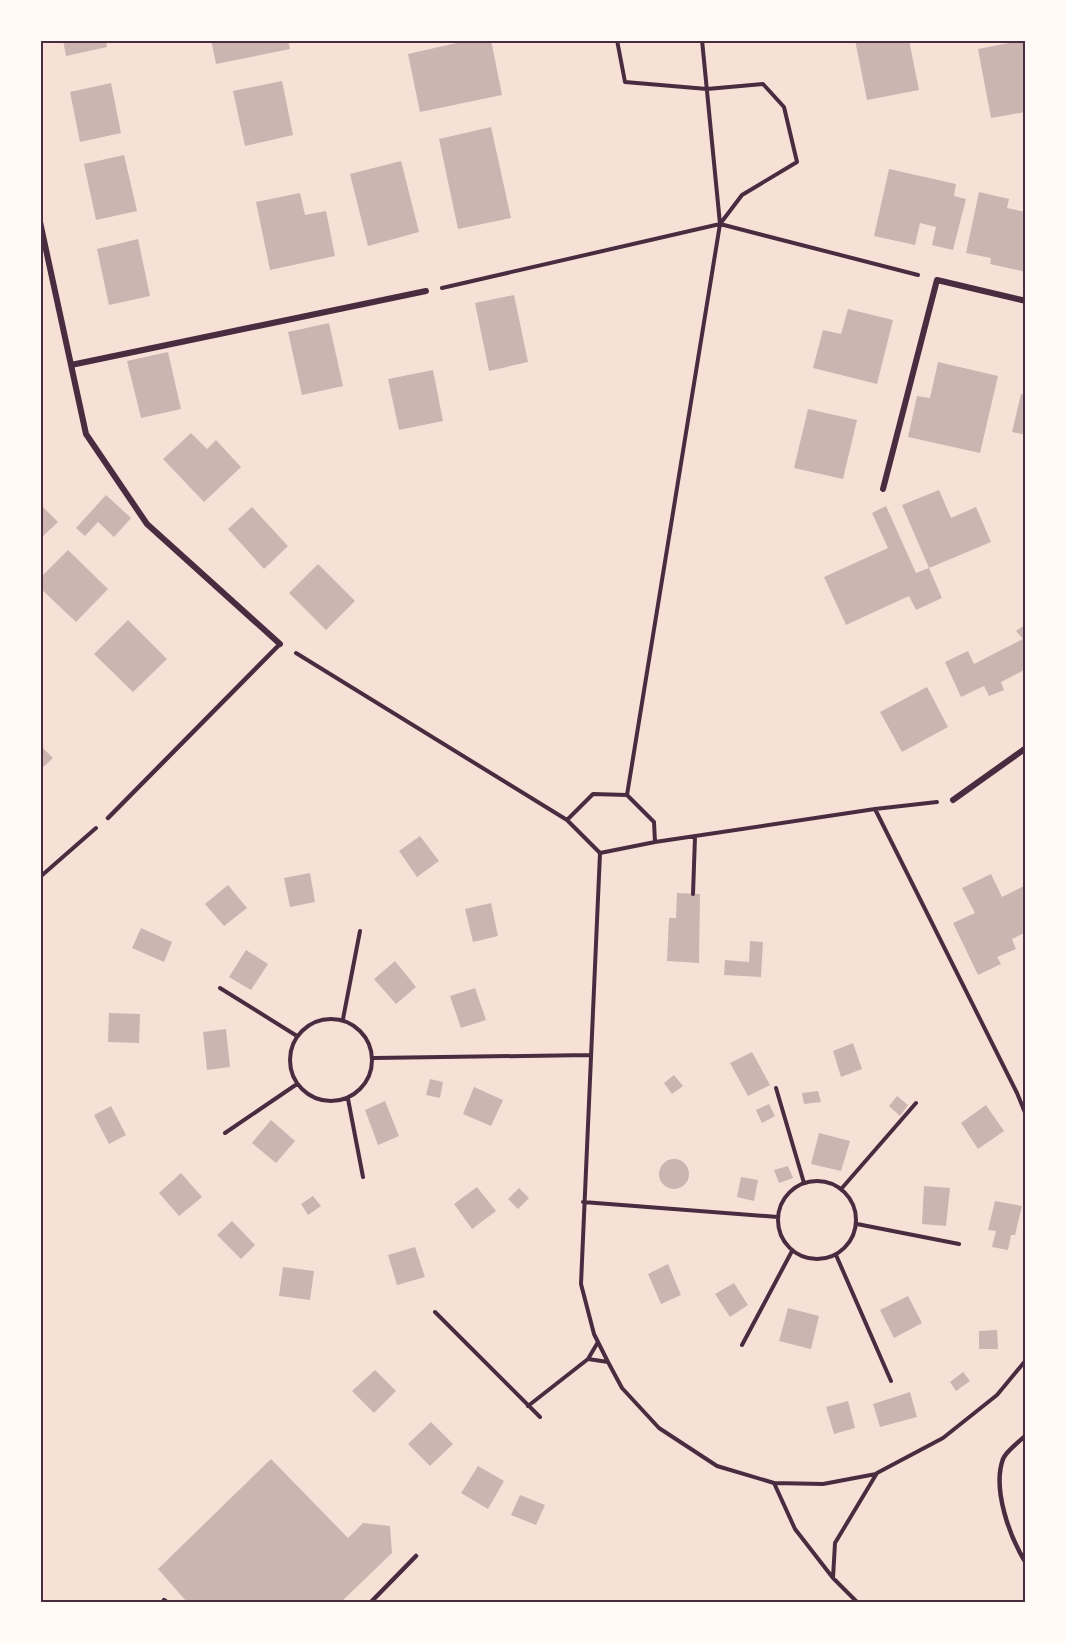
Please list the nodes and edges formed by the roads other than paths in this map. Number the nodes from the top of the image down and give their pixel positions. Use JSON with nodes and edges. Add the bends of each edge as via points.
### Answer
{"nodes":[{"id":1,"x":40,"y":222,"type":"edge"},
{"id":2,"x":426,"y":291,"type":"road end"},
{"id":3,"x":1026,"y":301,"type":"edge"},
{"id":4,"x":71,"y":364,"type":"junction"},
{"id":5,"x":883,"y":489,"type":"dead end"},
{"id":6,"x":280,"y":644,"type":"joint"},
{"id":7,"x":1026,"y":748,"type":"edge"},
{"id":8,"x":952,"y":801,"type":"road end"},
{"id":9,"x":108,"y":818,"type":"road end"},
{"id":10,"x":1026,"y":1435,"type":"edge"},
{"id":11,"x":416,"y":1556,"type":"dead end"},
{"id":12,"x":1026,"y":1563,"type":"edge"},
{"id":13,"x":371,"y":1602,"type":"edge"}],
"edges":[{"from":1,"to":4,"type":"street"},
{"from":2,"to":4,"type":"street"},
{"from":3,"to":5,"type":"street","via":[[936,280]]},
{"from":4,"to":6,"type":"street","via":[[86,434],[147,524]]},
{"from":6,"to":9,"type":"lane"},
{"from":7,"to":8,"type":"street"},
{"from":10,"to":12,"type":"lane","via":[[1003,1458],[1000,1482],[1005,1517]]},
{"from":11,"to":13,"type":"lane"}]}
